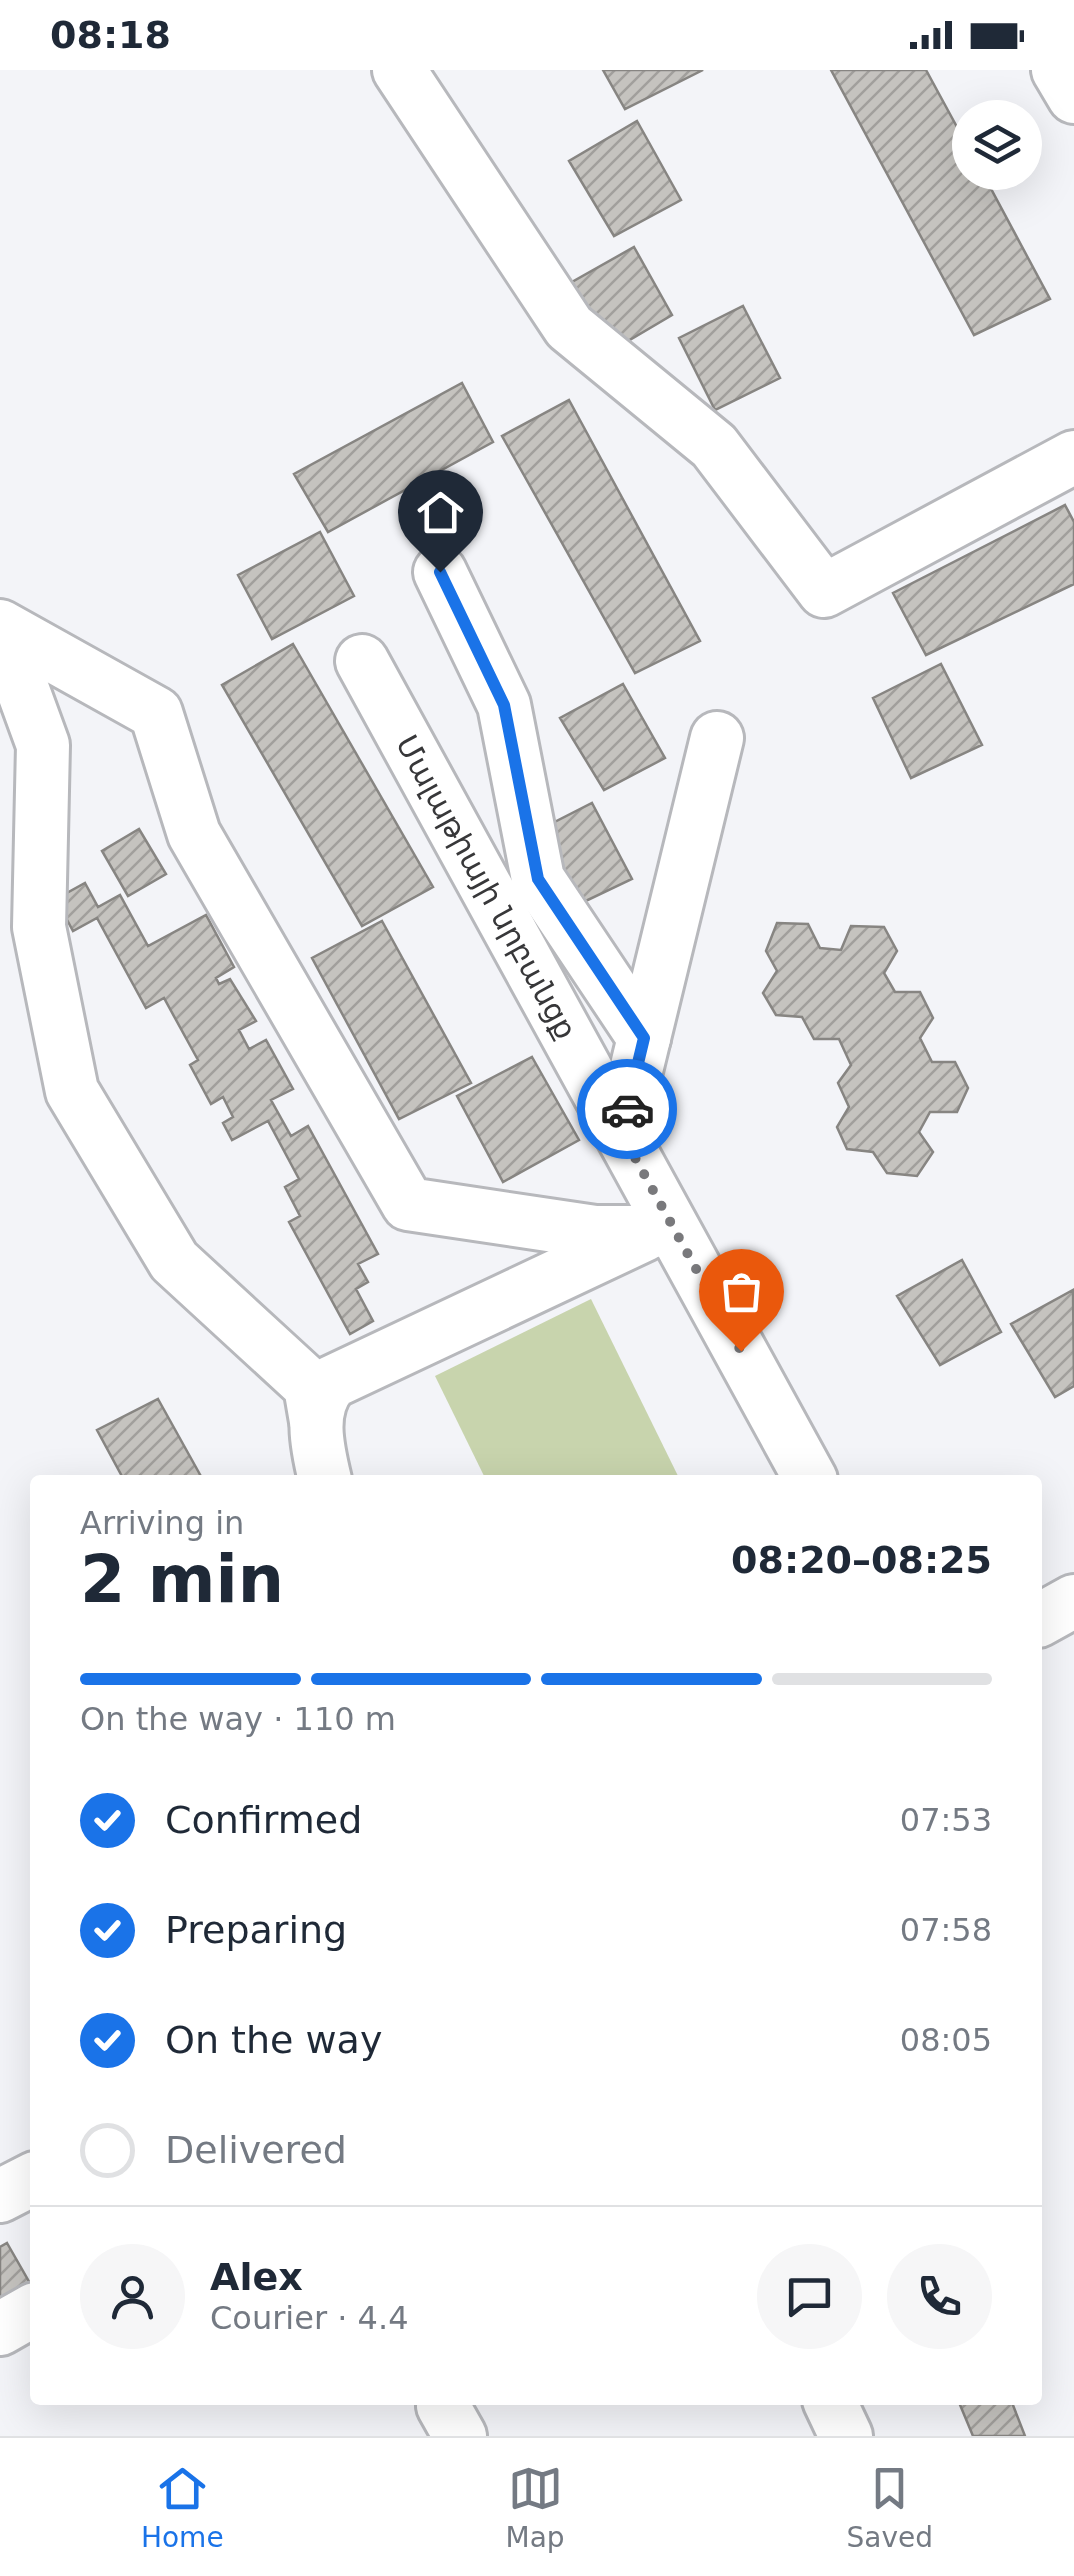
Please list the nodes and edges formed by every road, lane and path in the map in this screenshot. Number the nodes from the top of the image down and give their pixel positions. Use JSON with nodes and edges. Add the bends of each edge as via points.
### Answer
{"nodes":[{"id":1,"x":399,"y":70,"type":"edge"},
{"id":2,"x":1058,"y":70,"type":"edge"},
{"id":3,"x":1074,"y":98,"type":"edge"},
{"id":4,"x":1074,"y":458,"type":"edge"},
{"id":5,"x":440,"y":572,"type":"dead end"},
{"id":6,"x":0,"y":626,"type":"edge"},
{"id":7,"x":362,"y":662,"type":"dead end"},
{"id":8,"x":717,"y":738,"type":"dead end"},
{"id":9,"x":644,"y":1038,"type":"junction"},
{"id":10,"x":621,"y":1132,"type":"junction"},
{"id":11,"x":660,"y":1227,"type":"junction"},
{"id":12,"x":316,"y":1421,"type":"junction"},
{"id":13,"x":324,"y":1475,"type":"edge"},
{"id":14,"x":808,"y":1475,"type":"edge"},
{"id":15,"x":1074,"y":1600,"type":"edge"},
{"id":16,"x":1042,"y":1619,"type":"edge"},
{"id":17,"x":30,"y":2181,"type":"edge"},
{"id":18,"x":0,"y":2196,"type":"edge"},
{"id":19,"x":30,"y":2312,"type":"edge"},
{"id":20,"x":0,"y":2329,"type":"edge"},
{"id":21,"x":831,"y":2405,"type":"edge"},
{"id":22,"x":846,"y":2436,"type":"edge"}],
"edges":[{"from":1,"to":4,"type":"street","via":[[569,326],[714,446],[824,591]]},
{"from":2,"to":3,"type":"street"},
{"from":5,"to":9,"type":"street","via":[[504,705],[538,879]]},
{"from":6,"to":11,"type":"street","via":[[156,712],[194,834],[408,1204],[595,1232]]},
{"from":6,"to":12,"type":"street","via":[[43,744],[39,927],[72,1091],[174,1260],[310,1386]]},
{"from":7,"to":10,"type":"street","name":"Մալաթիայի նրբանցք"},
{"from":8,"to":9,"type":"street"},
{"from":9,"to":10,"type":"street"},
{"from":10,"to":11,"type":"street","name":"Մալաթիայի նրբանցք"},
{"from":11,"to":12,"type":"street","via":[[332,1382],[320,1395]]},
{"from":11,"to":14,"type":"street","name":"Մալաթիայի նրբանցք"},
{"from":12,"to":13,"type":"street"},
{"from":15,"to":16,"type":"street"},
{"from":17,"to":18,"type":"street"},
{"from":19,"to":20,"type":"street"},
{"from":21,"to":22,"type":"street"}]}
